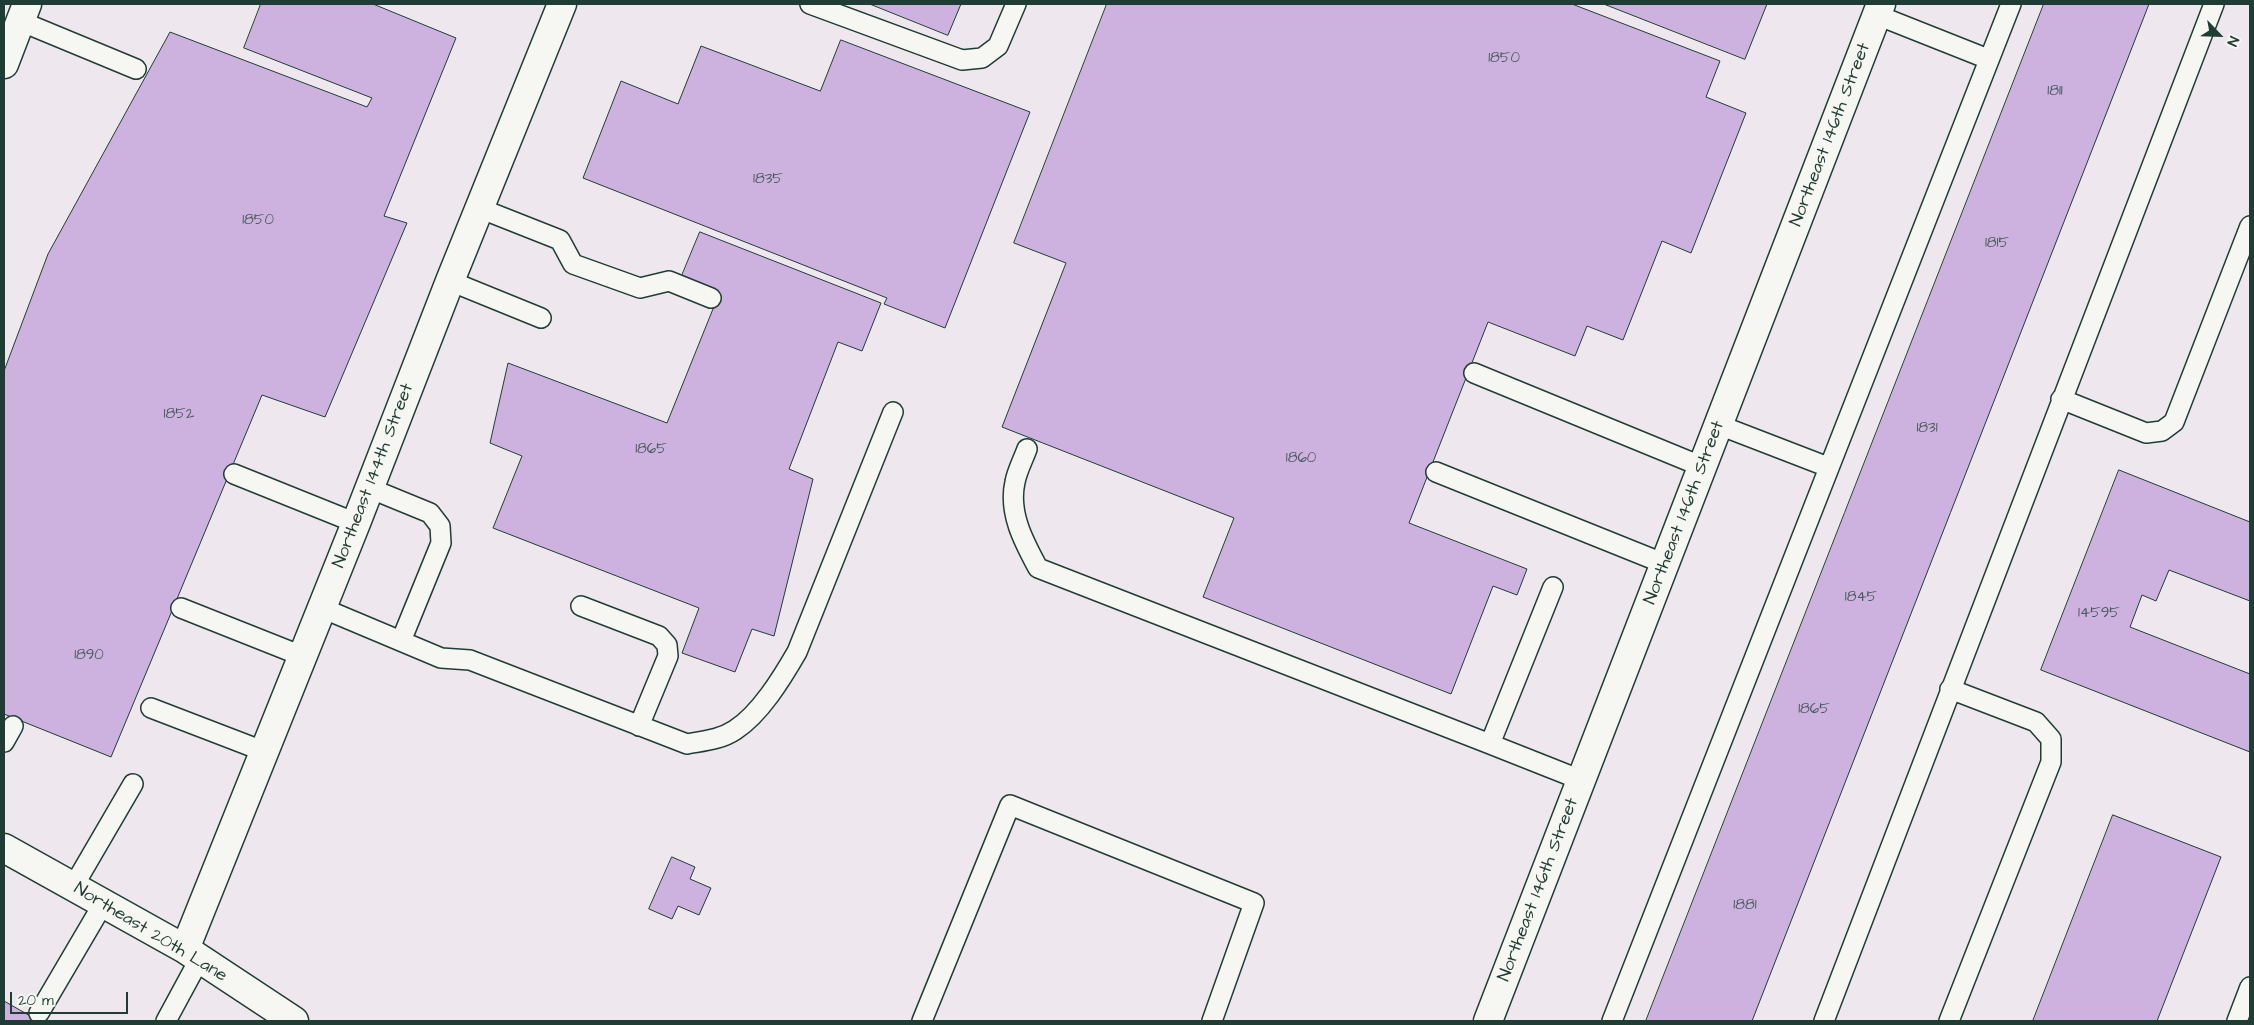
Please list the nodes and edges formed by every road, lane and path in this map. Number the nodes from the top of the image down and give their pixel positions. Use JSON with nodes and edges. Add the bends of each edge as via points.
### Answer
{"nodes":[{"id":1,"x":562,"y":4,"type":"edge"},
{"id":2,"x":810,"y":4,"type":"edge"},
{"id":3,"x":1016,"y":4,"type":"edge"},
{"id":4,"x":2011,"y":4,"type":"edge"},
{"id":5,"x":2214,"y":4,"type":"edge"},
{"id":6,"x":1879,"y":10,"type":"edge"},
{"id":7,"x":16,"y":24,"type":"edge"},
{"id":8,"x":1988,"y":59,"type":"junction"},
{"id":9,"x":4,"y":64,"type":"edge"},
{"id":10,"x":136,"y":69,"type":"dead end"},
{"id":11,"x":479,"y":208,"type":"junction"},
{"id":12,"x":2250,"y":226,"type":"edge"},
{"id":13,"x":450,"y":281,"type":"junction"},
{"id":14,"x":711,"y":298,"type":"dead end"},
{"id":15,"x":541,"y":318,"type":"dead end"},
{"id":16,"x":1474,"y":372,"type":"dead end"},
{"id":17,"x":2061,"y":399,"type":"junction"},
{"id":18,"x":893,"y":412,"type":"dead end"},
{"id":19,"x":1719,"y":425,"type":"junction"},
{"id":20,"x":1028,"y":449,"type":"dead end"},
{"id":21,"x":1703,"y":467,"type":"junction"},
{"id":22,"x":1828,"y":467,"type":"junction"},
{"id":23,"x":1436,"y":472,"type":"dead end"},
{"id":24,"x":234,"y":474,"type":"dead end"},
{"id":25,"x":369,"y":488,"type":"junction"},
{"id":26,"x":356,"y":523,"type":"junction"},
{"id":27,"x":1665,"y":564,"type":"junction"},
{"id":28,"x":1553,"y":587,"type":"dead end"},
{"id":29,"x":581,"y":606,"type":"dead end"},
{"id":30,"x":181,"y":608,"type":"dead end"},
{"id":31,"x":322,"y":608,"type":"junction"},
{"id":32,"x":401,"y":641,"type":"junction"},
{"id":33,"x":302,"y":656,"type":"junction"},
{"id":34,"x":1950,"y":689,"type":"junction"},
{"id":35,"x":151,"y":708,"type":"dead end"},
{"id":36,"x":639,"y":726,"type":"junction"},
{"id":37,"x":1490,"y":744,"type":"junction"},
{"id":38,"x":263,"y":751,"type":"junction"},
{"id":39,"x":1581,"y":780,"type":"junction"},
{"id":40,"x":133,"y":784,"type":"dead end"},
{"id":41,"x":4,"y":848,"type":"edge"},
{"id":42,"x":73,"y":887,"type":"junction"},
{"id":43,"x":103,"y":904,"type":"junction"},
{"id":44,"x":192,"y":954,"type":"junction"},
{"id":45,"x":2250,"y":987,"type":"edge"},
{"id":46,"x":38,"y":1013,"type":"dead end"},
{"id":47,"x":166,"y":1021,"type":"edge"},
{"id":48,"x":294,"y":1021,"type":"edge"},
{"id":49,"x":922,"y":1021,"type":"edge"},
{"id":50,"x":1212,"y":1021,"type":"edge"},
{"id":51,"x":1488,"y":1021,"type":"edge"},
{"id":52,"x":1612,"y":1021,"type":"edge"},
{"id":53,"x":1824,"y":1021,"type":"edge"},
{"id":54,"x":1950,"y":1021,"type":"edge"},
{"id":55,"x":2237,"y":1021,"type":"edge"}],
"edges":[{"from":1,"to":11,"type":"street","name":"Northeast 144th Street"},
{"from":2,"to":3,"type":"lane","via":[[962,60],[982,58],[998,46]]},
{"from":4,"to":8,"type":"lane"},
{"from":5,"to":17,"type":"lane"},
{"from":6,"to":8,"type":"lane"},
{"from":6,"to":19,"type":"street","name":"Northeast 146th Street"},
{"from":7,"to":9,"type":"street"},
{"from":7,"to":10,"type":"lane"},
{"from":8,"to":22,"type":"lane"},
{"from":11,"to":13,"type":"street","name":"Northeast 144th Street"},
{"from":11,"to":14,"type":"lane","via":[[560,240],[573,264],[640,288],[669,281]]},
{"from":12,"to":17,"type":"lane","via":[[2174,422],[2162,432],[2146,433]]},
{"from":13,"to":15,"type":"lane"},
{"from":13,"to":25,"type":"street","name":"Northeast 144th Street"},
{"from":16,"to":21,"type":"lane"},
{"from":17,"to":34,"type":"lane"},
{"from":18,"to":36,"type":"lane","via":[[797,652],[782,678],[752,716],[734,731],[712,740],[687,744]]},
{"from":19,"to":21,"type":"street","name":"Northeast 146th Street"},
{"from":19,"to":22,"type":"lane"},
{"from":20,"to":37,"type":"lane","via":[[1014,483],[1014,514],[1024,543],[1038,568]]},
{"from":21,"to":27,"type":"street","name":"Northeast 146th Street"},
{"from":22,"to":52,"type":"lane"},
{"from":23,"to":27,"type":"lane"},
{"from":24,"to":26,"type":"lane"},
{"from":25,"to":26,"type":"street","name":"Northeast 144th Street"},
{"from":25,"to":32,"type":"lane","via":[[430,513],[440,526],[441,543]]},
{"from":26,"to":31,"type":"street","name":"Northeast 144th Street"},
{"from":27,"to":39,"type":"street","name":"Northeast 146th Street"},
{"from":28,"to":37,"type":"lane"},
{"from":29,"to":36,"type":"lane","via":[[659,636],[667,645],[668,656]]},
{"from":30,"to":33,"type":"lane"},
{"from":31,"to":32,"type":"lane"},
{"from":31,"to":33,"type":"street","name":"Northeast 144th Street"},
{"from":32,"to":36,"type":"lane","via":[[442,658],[470,660]]},
{"from":33,"to":38,"type":"street","name":"Northeast 144th Street"},
{"from":34,"to":53,"type":"lane"},
{"from":34,"to":54,"type":"lane","via":[[2036,722],[2051,740],[2051,762]]},
{"from":35,"to":38,"type":"lane"},
{"from":37,"to":39,"type":"lane"},
{"from":38,"to":44,"type":"street","name":"Northeast 144th Street"},
{"from":39,"to":51,"type":"street","name":"Northeast 146th Street"},
{"from":40,"to":42,"type":"lane"},
{"from":41,"to":42,"type":"street","name":"Northeast 20th Lane"},
{"from":42,"to":43,"type":"street","name":"Northeast 20th Lane"},
{"from":43,"to":44,"type":"street","name":"Northeast 20th Lane"},
{"from":43,"to":46,"type":"lane"},
{"from":44,"to":47,"type":"lane"},
{"from":44,"to":48,"type":"street","name":"Northeast 20th Lane"},
{"from":45,"to":55,"type":"lane"},
{"from":49,"to":50,"type":"lane","via":[[1010,805],[1254,902]]}]}
